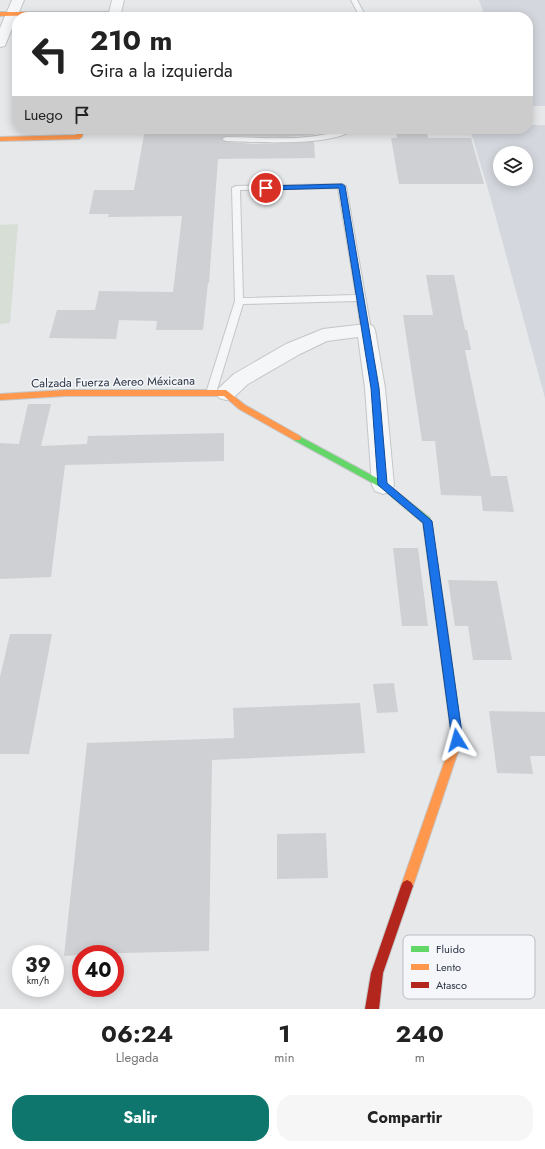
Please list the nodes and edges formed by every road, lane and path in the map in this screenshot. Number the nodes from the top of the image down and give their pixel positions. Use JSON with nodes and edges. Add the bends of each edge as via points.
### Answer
{"nodes":[{"id":1,"x":18,"y":0,"type":"edge"},
{"id":2,"x":118,"y":0,"type":"edge"},
{"id":3,"x":354,"y":0,"type":"edge"},
{"id":4,"x":115,"y":12,"type":"edge"},
{"id":5,"x":360,"y":12,"type":"edge"},
{"id":6,"x":6,"y":13,"type":"edge"},
{"id":7,"x":0,"y":43,"type":"edge"},
{"id":8,"x":67,"y":134,"type":"edge"},
{"id":9,"x":341,"y":134,"type":"edge"},
{"id":10,"x":0,"y":139,"type":"edge"},
{"id":11,"x":226,"y":139,"type":"dead end"},
{"id":12,"x":361,"y":298,"type":"junction"},
{"id":13,"x":239,"y":300,"type":"junction"},
{"id":14,"x":366,"y":330,"type":"junction"},
{"id":15,"x":218,"y":393,"type":"junction"},
{"id":16,"x":0,"y":397,"type":"edge"},
{"id":17,"x":383,"y":485,"type":"junction"},
{"id":18,"x":372,"y":1009,"type":"edge"}],
"edges":[{"from":1,"to":6,"type":"street"},
{"from":2,"to":4,"type":"street"},
{"from":3,"to":5,"type":"lane"},
{"from":6,"to":7,"type":"street"},
{"from":8,"to":10,"type":"street"},
{"from":9,"to":11,"type":"lane","via":[[318,139]]},
{"from":12,"to":13,"type":"lane"},
{"from":12,"to":13,"type":"lane","via":[[342,186],[334,186],[236,188]]},
{"from":12,"to":14,"type":"lane"},
{"from":13,"to":15,"type":"lane"},
{"from":14,"to":15,"type":"street","via":[[323,335]]},
{"from":14,"to":17,"type":"street","via":[[375,388]]},
{"from":15,"to":16,"type":"street","name":"Calzada Fuerza Aereo Méxicana","via":[[64,393]]},
{"from":15,"to":17,"type":"street"},
{"from":17,"to":18,"type":"street","via":[[427,521],[457,740],[378,973]]}]}
